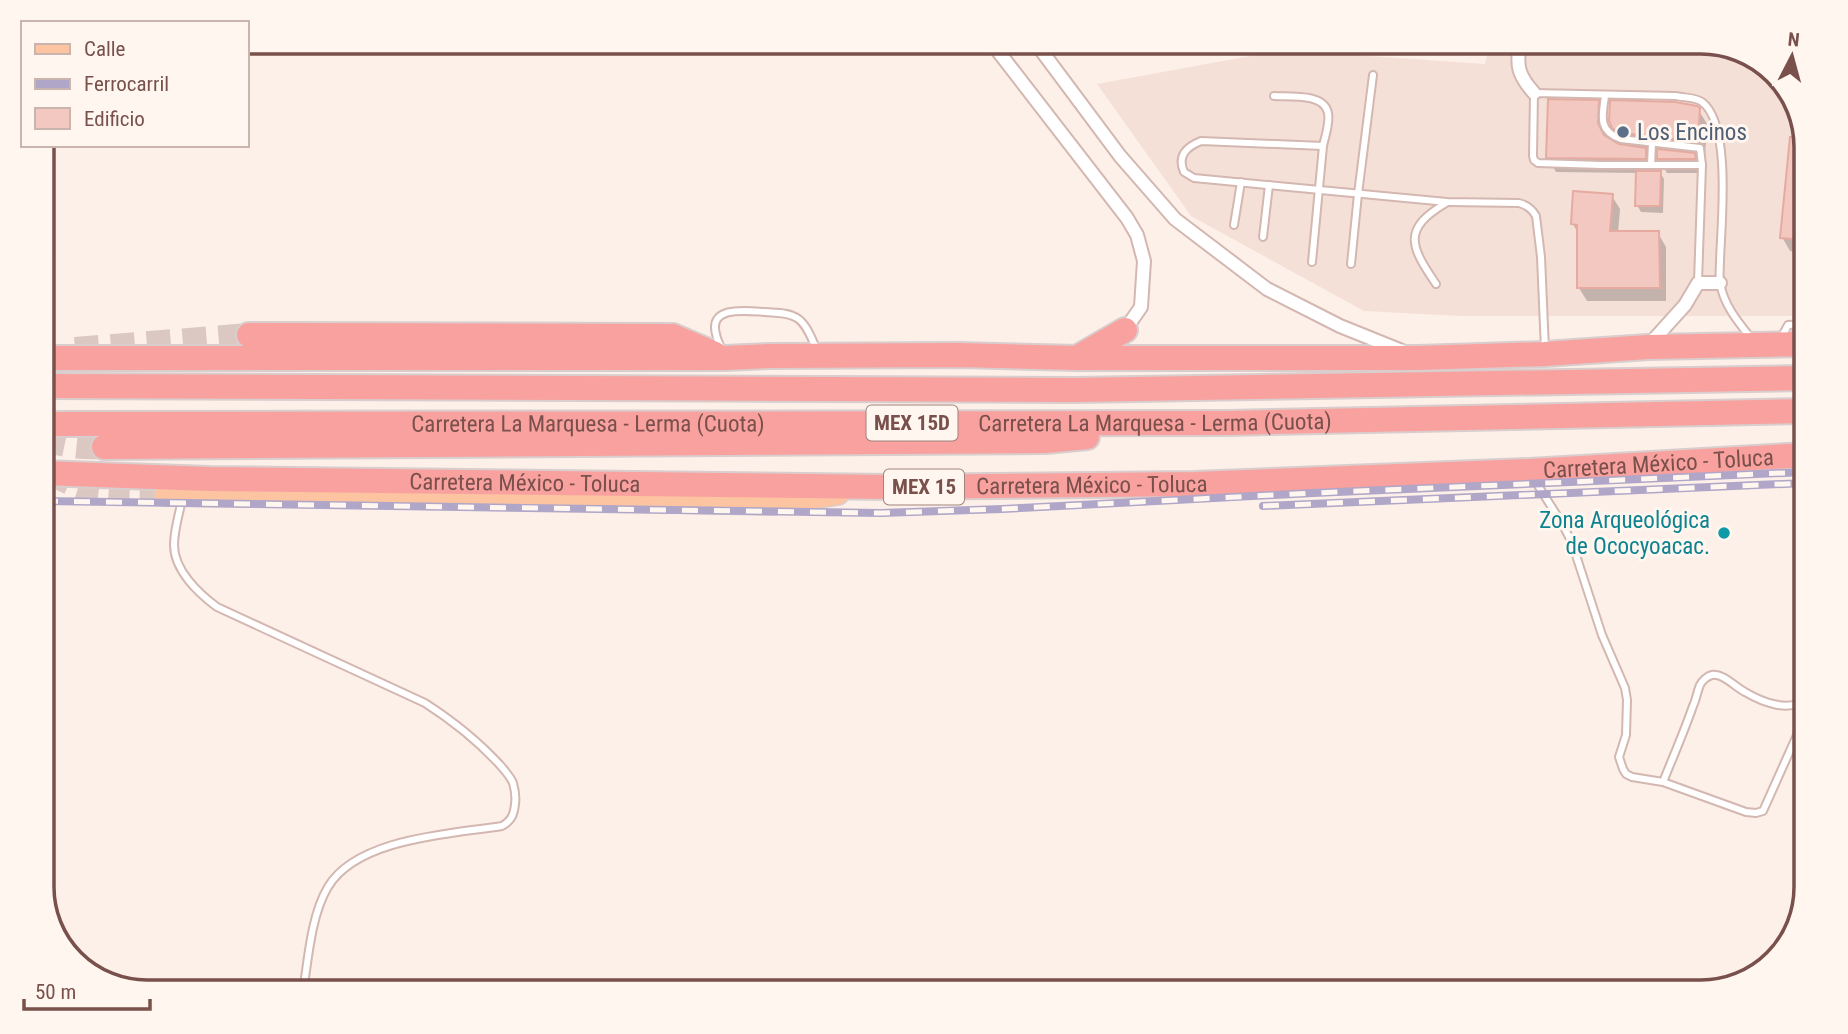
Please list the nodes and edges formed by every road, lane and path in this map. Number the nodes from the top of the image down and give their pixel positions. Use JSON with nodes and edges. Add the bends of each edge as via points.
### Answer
{"nodes":[{"id":1,"x":1000,"y":54,"type":"edge"},
{"id":2,"x":1044,"y":54,"type":"edge"},
{"id":3,"x":1518,"y":54,"type":"edge"},
{"id":4,"x":1373,"y":75,"type":"dead end"},
{"id":5,"x":1534,"y":93,"type":"junction"},
{"id":6,"x":1274,"y":96,"type":"dead end"},
{"id":7,"x":1605,"y":96,"type":"junction"},
{"id":8,"x":1652,"y":143,"type":"junction"},
{"id":9,"x":1324,"y":146,"type":"junction"},
{"id":10,"x":1702,"y":164,"type":"junction"},
{"id":11,"x":1651,"y":165,"type":"junction"},
{"id":12,"x":1241,"y":182,"type":"junction"},
{"id":13,"x":1269,"y":185,"type":"junction"},
{"id":14,"x":1319,"y":190,"type":"junction"},
{"id":15,"x":1357,"y":194,"type":"junction"},
{"id":16,"x":1447,"y":202,"type":"junction"},
{"id":17,"x":1234,"y":225,"type":"dead end"},
{"id":18,"x":1263,"y":237,"type":"dead end"},
{"id":19,"x":1312,"y":262,"type":"dead end"},
{"id":20,"x":1351,"y":264,"type":"dead end"},
{"id":21,"x":1698,"y":283,"type":"junction"},
{"id":22,"x":1436,"y":284,"type":"dead end"},
{"id":23,"x":1720,"y":284,"type":"junction"},
{"id":24,"x":1794,"y":325,"type":"edge"},
{"id":25,"x":1125,"y":330,"type":"joint"},
{"id":26,"x":249,"y":335,"type":"tunnel mouth"},
{"id":27,"x":1794,"y":344,"type":"edge"},
{"id":28,"x":1767,"y":345,"type":"junction"},
{"id":29,"x":1648,"y":347,"type":"junction"},
{"id":30,"x":1545,"y":354,"type":"junction"},
{"id":31,"x":820,"y":355,"type":"junction"},
{"id":32,"x":54,"y":358,"type":"edge"},
{"id":33,"x":726,"y":358,"type":"junction"},
{"id":34,"x":1077,"y":358,"type":"junction"},
{"id":35,"x":1418,"y":358,"type":"junction"},
{"id":36,"x":1794,"y":378,"type":"edge"},
{"id":37,"x":54,"y":386,"type":"edge"},
{"id":38,"x":1794,"y":411,"type":"edge"},
{"id":39,"x":1227,"y":423,"type":"junction"},
{"id":40,"x":54,"y":424,"type":"edge"},
{"id":41,"x":104,"y":447,"type":"tunnel mouth"},
{"id":42,"x":1794,"y":456,"type":"edge"},
{"id":43,"x":1529,"y":471,"type":"junction"},
{"id":44,"x":54,"y":473,"type":"edge"},
{"id":45,"x":891,"y":487,"type":"junction"},
{"id":46,"x":174,"y":495,"type":"joint"},
{"id":47,"x":1794,"y":706,"type":"edge"},
{"id":48,"x":1794,"y":742,"type":"edge"},
{"id":49,"x":1663,"y":782,"type":"junction"},
{"id":50,"x":305,"y":980,"type":"edge"}],
"edges":[{"from":1,"to":25,"type":"street","via":[[1137,235],[1144,261],[1141,307]]},
{"from":2,"to":35,"type":"street","via":[[1120,156],[1175,219],[1267,289]]},
{"from":3,"to":5,"type":"street","via":[[1522,78]]},
{"from":4,"to":15,"type":"lane"},
{"from":5,"to":7,"type":"lane"},
{"from":5,"to":11,"type":"lane","via":[[1533,156],[1538,163]]},
{"from":6,"to":9,"type":"lane","via":[[1324,104],[1328,121]]},
{"from":7,"to":8,"type":"lane","via":[[1607,132]]},
{"from":7,"to":23,"type":"lane","via":[[1695,99],[1711,114],[1722,156]]},
{"from":8,"to":10,"type":"lane","via":[[1699,147]]},
{"from":8,"to":11,"type":"lane"},
{"from":9,"to":12,"type":"lane","via":[[1201,141],[1184,151],[1184,172],[1194,178]]},
{"from":9,"to":14,"type":"lane"},
{"from":10,"to":11,"type":"lane"},
{"from":10,"to":21,"type":"lane"},
{"from":12,"to":13,"type":"lane"},
{"from":12,"to":17,"type":"lane"},
{"from":13,"to":14,"type":"lane"},
{"from":13,"to":18,"type":"lane"},
{"from":14,"to":15,"type":"lane"},
{"from":14,"to":19,"type":"lane"},
{"from":15,"to":16,"type":"lane"},
{"from":15,"to":20,"type":"lane"},
{"from":16,"to":22,"type":"lane","via":[[1429,213],[1414,236],[1418,256]]},
{"from":16,"to":30,"type":"lane","via":[[1519,203],[1533,211],[1541,257]]},
{"from":21,"to":23,"type":"street"},
{"from":21,"to":29,"type":"street"},
{"from":23,"to":28,"type":"lane","via":[[1733,315]]},
{"from":24,"to":28,"type":"lane"},
{"from":25,"to":34,"type":"highway"},
{"from":26,"to":33,"type":"highway","via":[[673,336]]},
{"from":27,"to":28,"type":"highway"},
{"from":28,"to":29,"type":"highway"},
{"from":29,"to":30,"type":"highway"},
{"from":30,"to":35,"type":"highway"},
{"from":31,"to":33,"type":"highway"},
{"from":31,"to":33,"type":"lane","via":[[799,319],[737,310],[723,313],[717,320],[715,332]]},
{"from":31,"to":34,"type":"highway"},
{"from":32,"to":33,"type":"highway"},
{"from":34,"to":35,"type":"highway"},
{"from":36,"to":37,"type":"highway","name":"Carretera La Marquesa - Lerma (Cuota)","number":"MEX 15D","via":[[1075,390]]},
{"from":38,"to":39,"type":"highway","name":"Carretera La Marquesa - Lerma (Cuota)","number":"MEX 15D"},
{"from":39,"to":40,"type":"highway","name":"Carretera La Marquesa - Lerma (Cuota)","number":"MEX 15D"},
{"from":39,"to":41,"type":"highway","via":[[1045,441]]},
{"from":42,"to":43,"type":"highway","name":"Carretera México - Toluca","number":"MEX 15"},
{"from":43,"to":45,"type":"highway","name":"Carretera México - Toluca","number":"MEX 15","via":[[1195,484]]},
{"from":43,"to":49,"type":"lane","via":[[1572,543],[1625,688],[1627,727],[1619,757],[1623,769],[1632,778]]},
{"from":44,"to":45,"type":"highway","name":"Carretera México - Toluca","number":"MEX 15"},
{"from":45,"to":46,"type":"main road","via":[[774,504]]},
{"from":46,"to":50,"type":"lane","via":[[174,549],[201,595],[425,703],[457,723],[513,783],[514,811],[502,826],[396,842],[340,872],[322,898]]},
{"from":47,"to":49,"type":"lane","via":[[1768,702],[1721,676],[1709,676],[1700,685]]},
{"from":48,"to":49,"type":"lane","via":[[1763,811],[1746,812]]}]}
